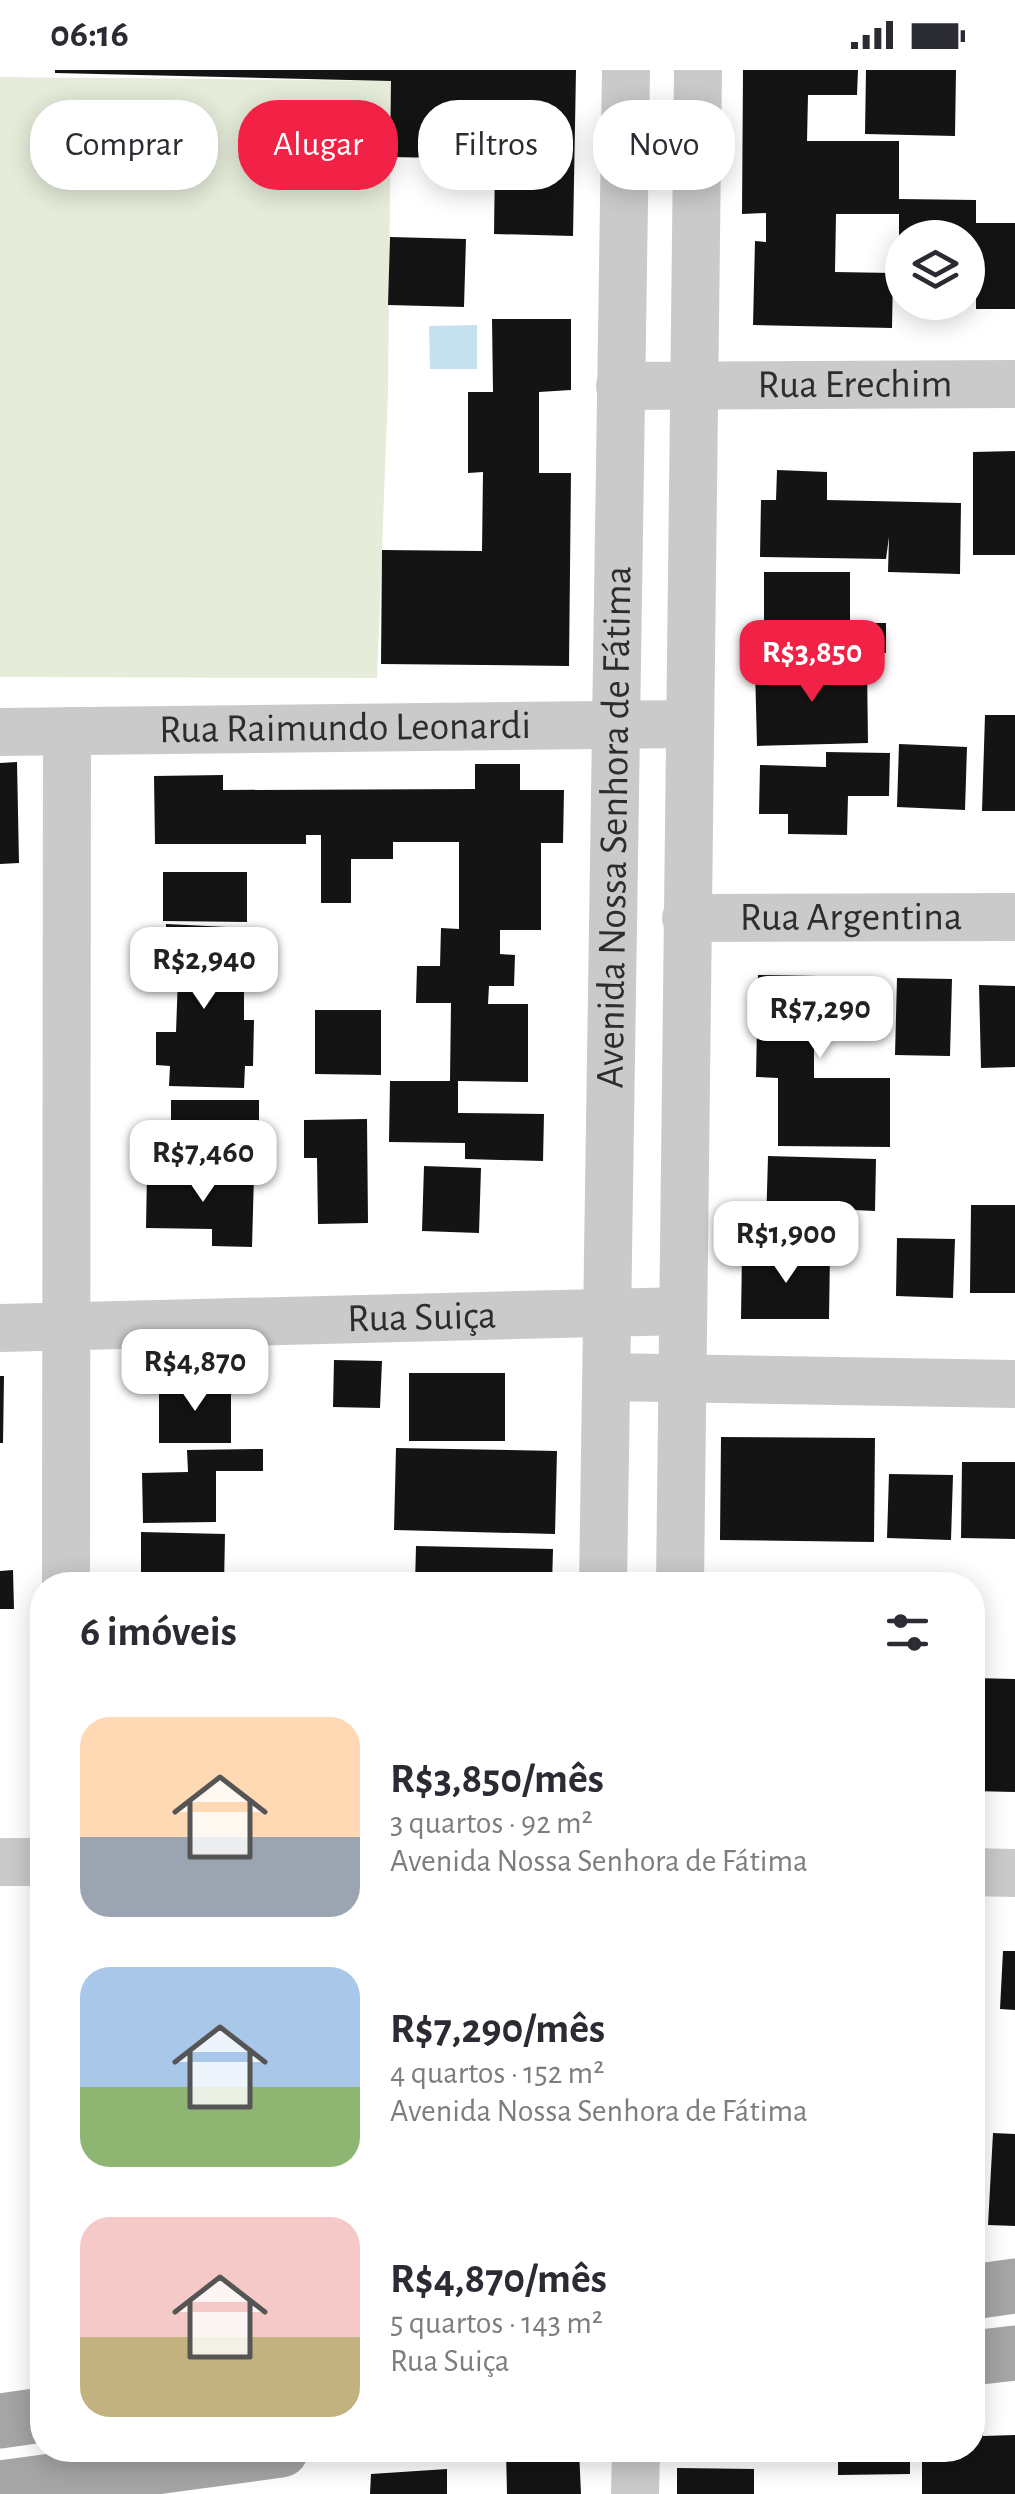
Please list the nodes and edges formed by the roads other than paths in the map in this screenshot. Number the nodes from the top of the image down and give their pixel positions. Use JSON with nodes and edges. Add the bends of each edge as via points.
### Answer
{"nodes":[{"id":1,"x":626,"y":70,"type":"edge"},
{"id":2,"x":698,"y":70,"type":"edge"},
{"id":3,"x":1015,"y":384,"type":"edge"},
{"id":4,"x":694,"y":385,"type":"junction"},
{"id":5,"x":620,"y":386,"type":"junction"},
{"id":6,"x":690,"y":724,"type":"junction"},
{"id":7,"x":615,"y":726,"type":"junction"},
{"id":8,"x":67,"y":731,"type":"junction"},
{"id":9,"x":0,"y":732,"type":"edge"},
{"id":10,"x":1015,"y":917,"type":"edge"},
{"id":11,"x":686,"y":918,"type":"junction"},
{"id":12,"x":684,"y":1310,"type":"junction"},
{"id":13,"x":607,"y":1314,"type":"junction"},
{"id":14,"x":66,"y":1327,"type":"junction"},
{"id":15,"x":0,"y":1328,"type":"edge"},
{"id":16,"x":607,"y":1378,"type":"junction"},
{"id":17,"x":682,"y":1378,"type":"junction"},
{"id":18,"x":1015,"y":1384,"type":"edge"},
{"id":19,"x":66,"y":1572,"type":"edge"},
{"id":20,"x":603,"y":1572,"type":"edge"},
{"id":21,"x":680,"y":1572,"type":"edge"},
{"id":22,"x":0,"y":1862,"type":"edge"},
{"id":23,"x":30,"y":1862,"type":"edge"},
{"id":24,"x":985,"y":1872,"type":"edge"},
{"id":25,"x":1015,"y":1873,"type":"edge"},
{"id":26,"x":1015,"y":2286,"type":"edge"},
{"id":27,"x":985,"y":2290,"type":"edge"},
{"id":28,"x":1015,"y":2353,"type":"edge"},
{"id":29,"x":985,"y":2356,"type":"edge"},
{"id":30,"x":30,"y":2417,"type":"edge"},
{"id":31,"x":0,"y":2421,"type":"edge"},
{"id":32,"x":198,"y":2462,"type":"edge"},
{"id":33,"x":636,"y":2462,"type":"edge"},
{"id":34,"x":12,"y":2489,"type":"edge"},
{"id":35,"x":635,"y":2494,"type":"edge"}],
"edges":[{"from":1,"to":5,"type":"street","name":"Avenida Nossa Senhora de Fátima"},
{"from":2,"to":4,"type":"street","name":"Avenida Nossa Senhora de Fátima"},
{"from":3,"to":4,"type":"street","name":"Rua Erechim"},
{"from":4,"to":5,"type":"street","name":"Rua Erechim"},
{"from":4,"to":6,"type":"street","name":"Avenida Nossa Senhora de Fátima"},
{"from":5,"to":7,"type":"street","name":"Avenida Nossa Senhora de Fátima"},
{"from":6,"to":7,"type":"street","name":"Rua Raimundo Leonardi"},
{"from":6,"to":11,"type":"street","name":"Avenida Nossa Senhora de Fátima"},
{"from":7,"to":8,"type":"street","name":"Rua Raimundo Leonardi"},
{"from":7,"to":13,"type":"street","name":"Avenida Nossa Senhora de Fátima"},
{"from":8,"to":9,"type":"street","name":"Rua Raimundo Leonardi"},
{"from":8,"to":14,"type":"street"},
{"from":10,"to":11,"type":"street","name":"Rua Argentina"},
{"from":11,"to":12,"type":"street","name":"Avenida Nossa Senhora de Fátima"},
{"from":12,"to":13,"type":"street","name":"Rua Suiça"},
{"from":12,"to":17,"type":"street","name":"Avenida Nossa Senhora de Fátima"},
{"from":13,"to":14,"type":"street","name":"Rua Suiça"},
{"from":13,"to":16,"type":"street","name":"Avenida Nossa Senhora de Fátima"},
{"from":14,"to":15,"type":"street","name":"Rua Suiça"},
{"from":14,"to":19,"type":"street"},
{"from":16,"to":17,"type":"street"},
{"from":16,"to":20,"type":"street","name":"Avenida Nossa Senhora de Fátima"},
{"from":17,"to":18,"type":"street"},
{"from":17,"to":21,"type":"street","name":"Avenida Nossa Senhora de Fátima"},
{"from":22,"to":23,"type":"street"},
{"from":24,"to":25,"type":"street"},
{"from":26,"to":27,"type":"main road"},
{"from":28,"to":29,"type":"main road"},
{"from":30,"to":31,"type":"main road"},
{"from":32,"to":34,"type":"main road"},
{"from":33,"to":35,"type":"street"}]}
